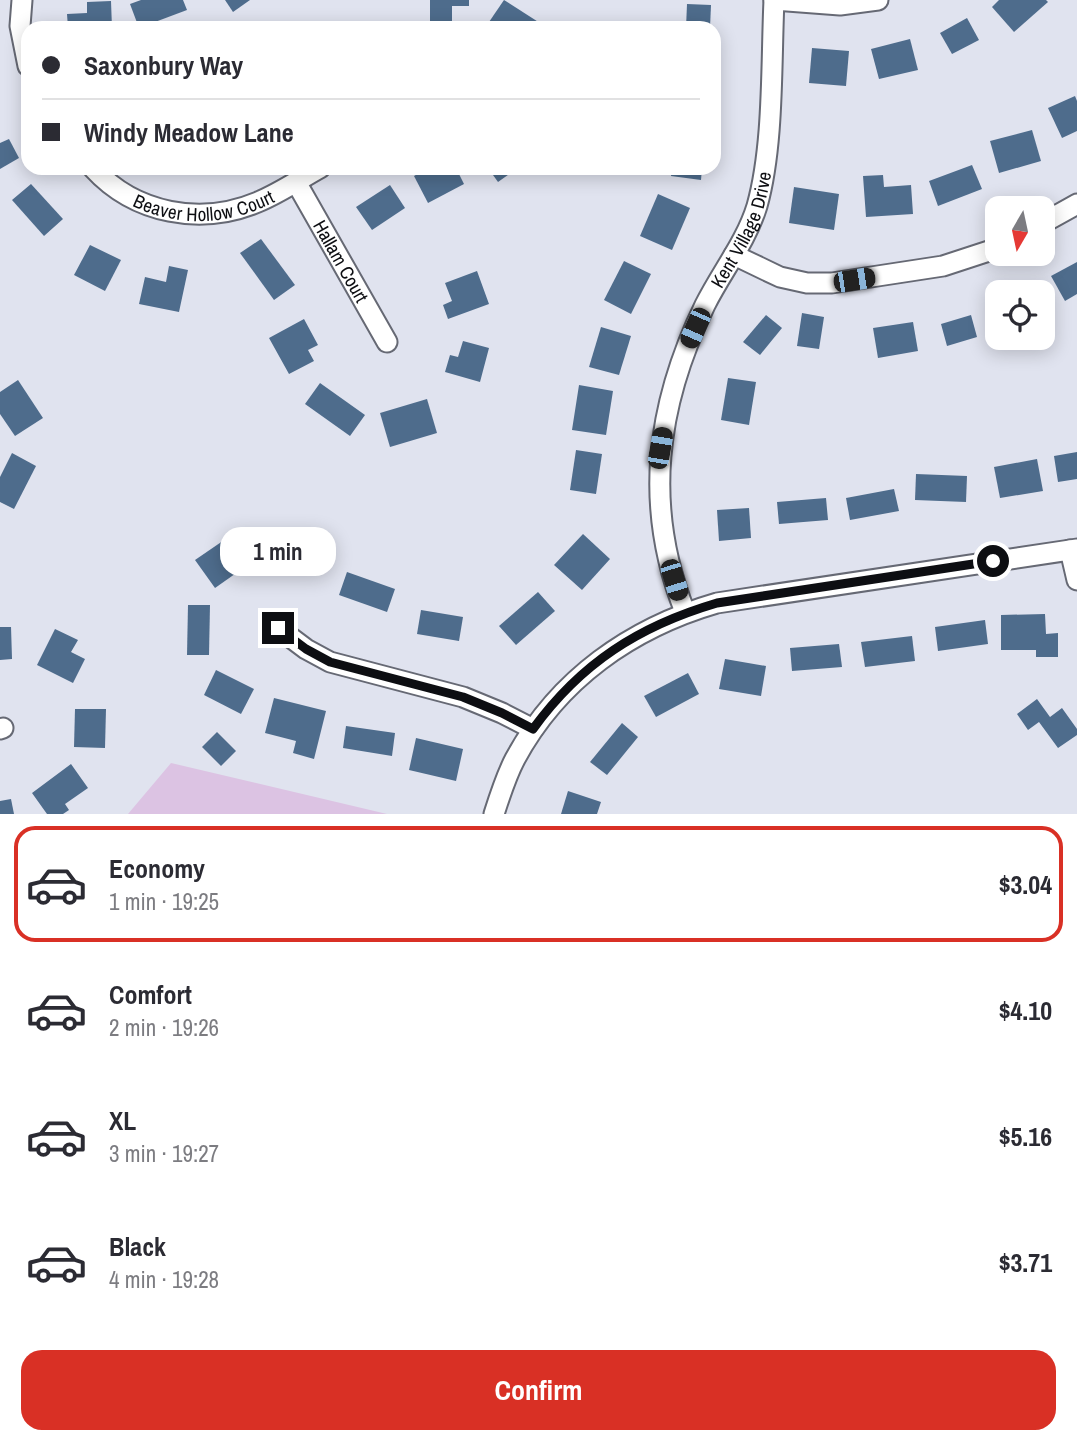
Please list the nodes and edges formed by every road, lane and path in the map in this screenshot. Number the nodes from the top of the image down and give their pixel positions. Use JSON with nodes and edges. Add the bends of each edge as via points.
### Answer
{"nodes":[{"id":1,"x":22,"y":0,"type":"edge"},
{"id":2,"x":774,"y":0,"type":"edge"},
{"id":3,"x":878,"y":0,"type":"edge"},
{"id":4,"x":21,"y":31,"type":"edge"},
{"id":5,"x":102,"y":175,"type":"edge"},
{"id":6,"x":308,"y":175,"type":"edge"},
{"id":7,"x":296,"y":182,"type":"junction"},
{"id":8,"x":1077,"y":204,"type":"edge"},
{"id":9,"x":1055,"y":216,"type":"edge"},
{"id":10,"x":985,"y":252,"type":"edge"},
{"id":11,"x":734,"y":255,"type":"junction"},
{"id":12,"x":387,"y":342,"type":"dead end"},
{"id":13,"x":1073,"y":550,"type":"edge"},
{"id":14,"x":1077,"y":580,"type":"edge"},
{"id":15,"x":685,"y":612,"type":"junction"},
{"id":16,"x":278,"y":628,"type":"dead end"},
{"id":17,"x":533,"y":729,"type":"junction"},
{"id":18,"x":494,"y":814,"type":"edge"}],
"edges":[{"from":1,"to":4,"type":"street"},
{"from":2,"to":3,"type":"street","via":[[840,5]]},
{"from":2,"to":11,"type":"street","name":"Kent Village Drive","via":[[765,173],[751,223]]},
{"from":5,"to":7,"type":"street","name":"Beaver Hollow Court","via":[[126,195],[177,213],[236,210]]},
{"from":6,"to":7,"type":"street","name":"Beaver Hollow Court"},
{"from":7,"to":12,"type":"street","name":"Hallam Court"},
{"from":8,"to":9,"type":"street"},
{"from":10,"to":11,"type":"street","via":[[943,266],[832,284],[780,277]]},
{"from":11,"to":15,"type":"street","name":"Kent Village Drive","via":[[684,354],[660,448],[660,522]]},
{"from":13,"to":14,"type":"street"},
{"from":13,"to":15,"type":"street","via":[[717,603]]},
{"from":15,"to":17,"type":"street","via":[[628,639],[595,662]]},
{"from":16,"to":17,"type":"street","via":[[330,662],[463,697]]},
{"from":17,"to":18,"type":"street","via":[[515,759]]}]}
